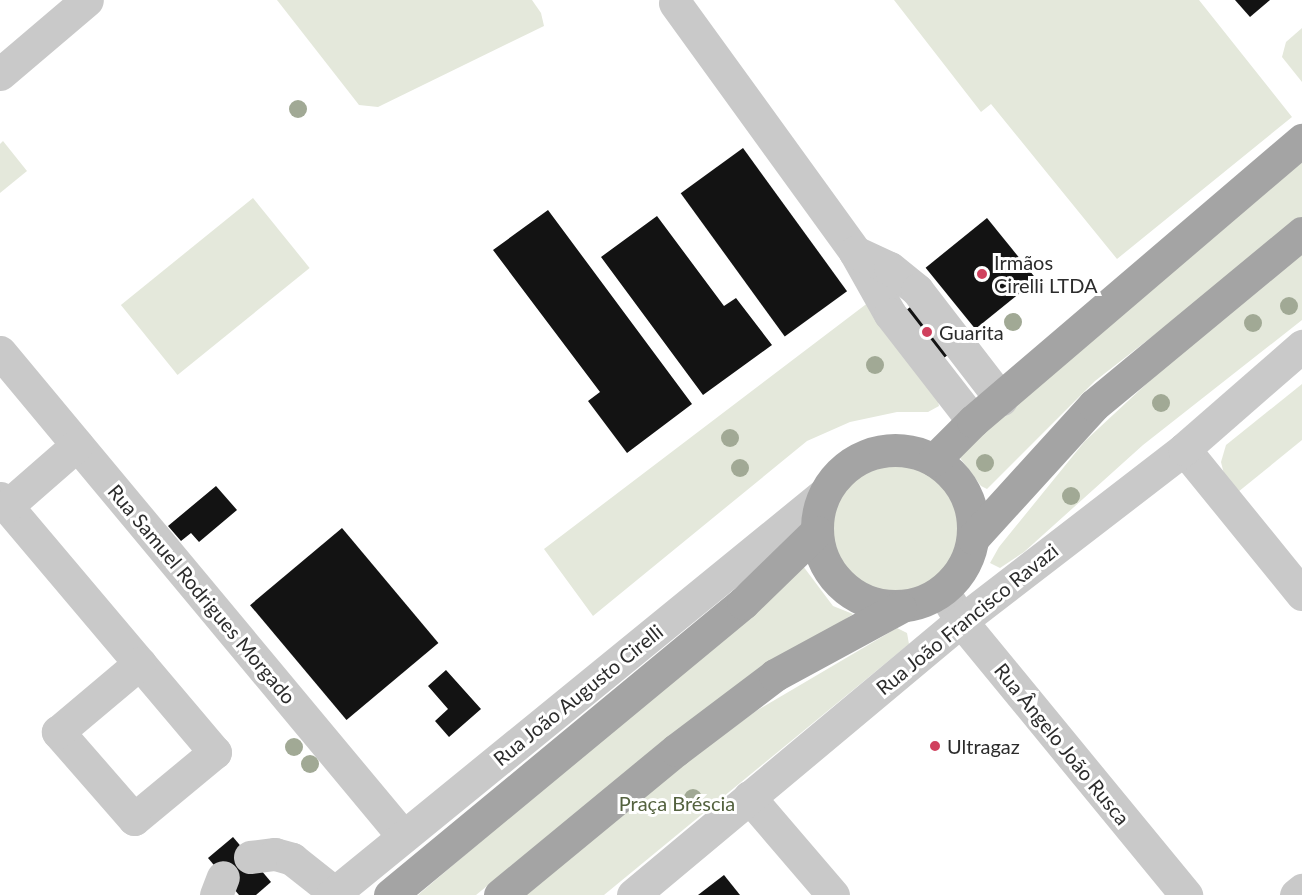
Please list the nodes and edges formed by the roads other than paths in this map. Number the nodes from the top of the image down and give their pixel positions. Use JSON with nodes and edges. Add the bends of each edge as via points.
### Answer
{"nodes":[{"id":1,"x":77,"y":3,"type":"edge"},
{"id":2,"x":675,"y":3,"type":"dead end"},
{"id":3,"x":0,"y":74,"type":"edge"},
{"id":4,"x":1302,"y":141,"type":"edge"},
{"id":5,"x":1302,"y":232,"type":"edge"},
{"id":6,"x":855,"y":252,"type":"junction"},
{"id":7,"x":1302,"y":346,"type":"edge"},
{"id":8,"x":0,"y":352,"type":"edge"},
{"id":9,"x":1001,"y":399,"type":"junction"},
{"id":10,"x":973,"y":420,"type":"junction"},
{"id":11,"x":77,"y":444,"type":"junction"},
{"id":12,"x":1184,"y":448,"type":"junction"},
{"id":13,"x":934,"y":460,"type":"junction"},
{"id":14,"x":824,"y":494,"type":"junction"},
{"id":15,"x":3,"y":502,"type":"edge"},
{"id":16,"x":816,"y":532,"type":"junction"},
{"id":17,"x":973,"y":538,"type":"junction"},
{"id":18,"x":943,"y":591,"type":"junction"},
{"id":19,"x":1302,"y":594,"type":"edge"},
{"id":20,"x":900,"y":607,"type":"junction"},
{"id":21,"x":961,"y":621,"type":"junction"},
{"id":22,"x":140,"y":663,"type":"junction"},
{"id":23,"x":749,"y":797,"type":"junction"},
{"id":24,"x":404,"y":836,"type":"junction"},
{"id":25,"x":250,"y":857,"type":"dead end"},
{"id":26,"x":1302,"y":890,"type":"edge"},
{"id":27,"x":334,"y":894,"type":"edge"},
{"id":28,"x":390,"y":895,"type":"edge"},
{"id":29,"x":500,"y":895,"type":"edge"},
{"id":30,"x":633,"y":895,"type":"edge"},
{"id":31,"x":833,"y":895,"type":"edge"},
{"id":32,"x":1186,"y":895,"type":"edge"},
{"id":33,"x":1296,"y":895,"type":"edge"}],
"edges":[{"from":1,"to":3,"type":"street"},
{"from":2,"to":6,"type":"street"},
{"from":4,"to":9,"type":"main road"},
{"from":5,"to":17,"type":"main road","via":[[1094,405]]},
{"from":6,"to":9,"type":"street","via":[[890,268],[917,290]]},
{"from":6,"to":10,"type":"street","via":[[890,314]]},
{"from":7,"to":12,"type":"street","name":"Rua João Francisco Ravazi"},
{"from":8,"to":11,"type":"street","name":"Rua Samuel Rodrigues Morgado"},
{"from":9,"to":10,"type":"main road"},
{"from":10,"to":13,"type":"main road"},
{"from":11,"to":15,"type":"street"},
{"from":11,"to":24,"type":"street","name":"Rua Samuel Rodrigues Morgado"},
{"from":12,"to":19,"type":"street"},
{"from":12,"to":21,"type":"street","name":"Rua João Francisco Ravazi"},
{"from":13,"to":14,"type":"main road","via":[[910,450],[884,450],[859,458],[838,472]]},
{"from":13,"to":17,"type":"main road","via":[[952,474],[966,493],[973,515]]},
{"from":14,"to":16,"type":"main road"},
{"from":14,"to":24,"type":"street","name":"Rua João Augusto Cirelli"},
{"from":15,"to":22,"type":"street"},
{"from":16,"to":20,"type":"main road","via":[[821,556],[834,578],[852,594],[875,604]]},
{"from":16,"to":28,"type":"main road","via":[[743,603]]},
{"from":17,"to":18,"type":"main road","via":[[968,558]]},
{"from":18,"to":20,"type":"main road"},
{"from":18,"to":21,"type":"street","name":"Rua Ângelo João Rusca"},
{"from":20,"to":29,"type":"main road","via":[[775,675],[676,750]]},
{"from":21,"to":23,"type":"street","name":"Rua João Francisco Ravazi"},
{"from":21,"to":32,"type":"street","name":"Rua Ângelo João Rusca"},
{"from":22,"to":22,"type":"street","via":[[215,752],[134,819],[58,732]]},
{"from":23,"to":30,"type":"street","name":"Rua João Francisco Ravazi"},
{"from":23,"to":31,"type":"street"},
{"from":24,"to":27,"type":"street","name":"Rua João Augusto Cirelli"},
{"from":25,"to":27,"type":"street","via":[[275,854],[292,859]]},
{"from":26,"to":33,"type":"street"}]}
